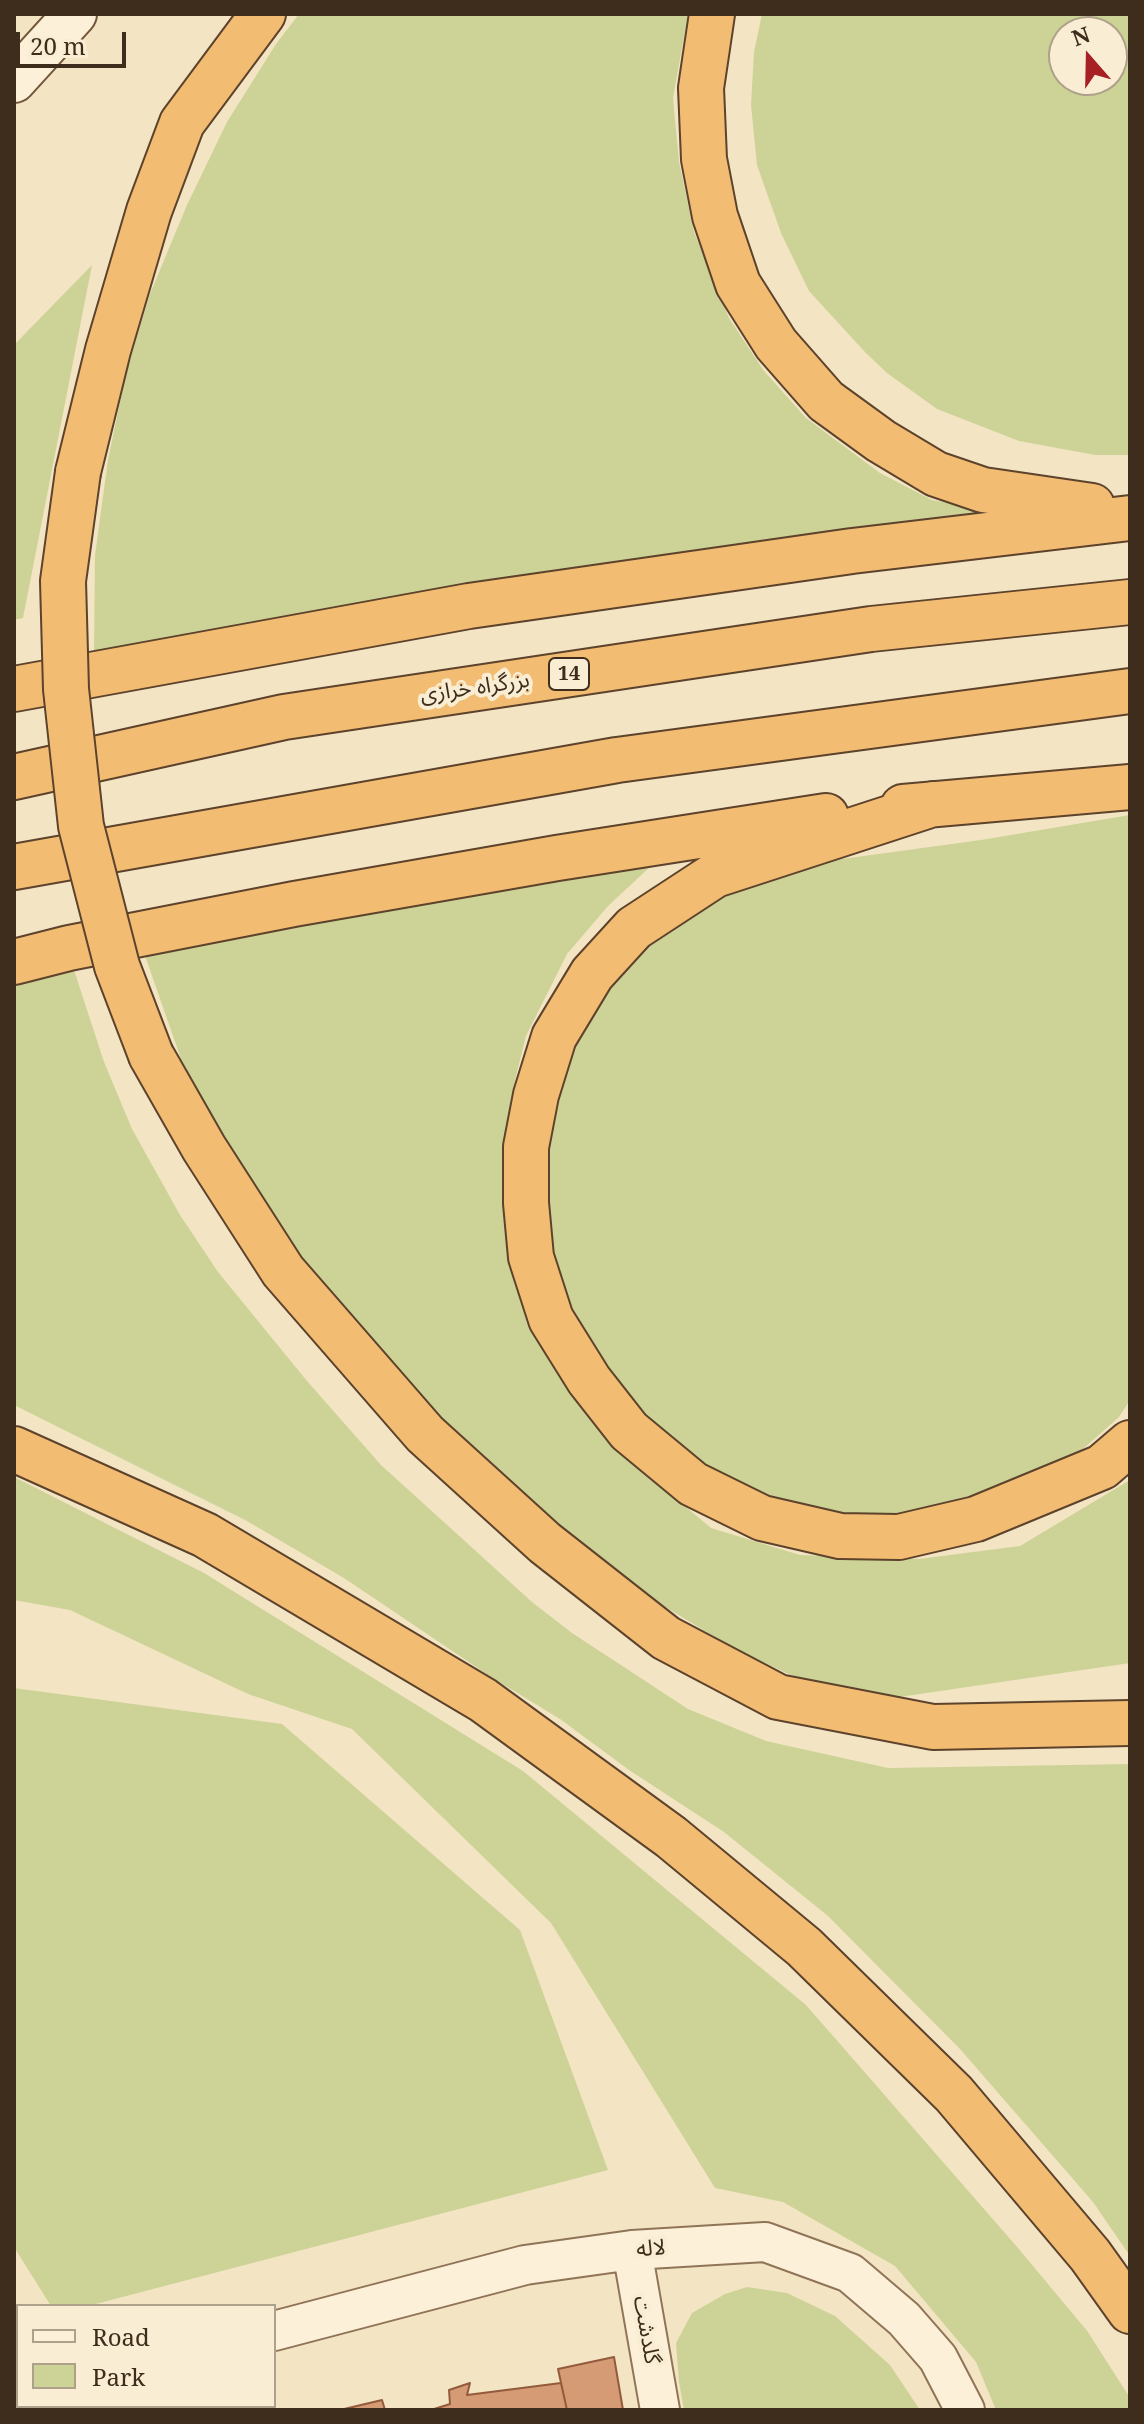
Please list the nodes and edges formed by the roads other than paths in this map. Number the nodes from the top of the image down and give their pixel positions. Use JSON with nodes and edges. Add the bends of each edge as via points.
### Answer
{"nodes":[{"id":1,"x":75,"y":14,"type":"edge"},
{"id":2,"x":263,"y":14,"type":"edge"},
{"id":3,"x":712,"y":14,"type":"edge"},
{"id":4,"x":14,"y":81,"type":"edge"},
{"id":5,"x":1130,"y":510,"type":"edge"},
{"id":6,"x":1130,"y":518,"type":"edge"},
{"id":7,"x":1130,"y":602,"type":"edge"},
{"id":8,"x":14,"y":689,"type":"edge"},
{"id":9,"x":1130,"y":691,"type":"edge"},
{"id":10,"x":14,"y":777,"type":"edge"},
{"id":11,"x":1130,"y":787,"type":"edge"},
{"id":12,"x":933,"y":804,"type":"junction"},
{"id":13,"x":14,"y":867,"type":"edge"},
{"id":14,"x":14,"y":962,"type":"edge"},
{"id":15,"x":1130,"y":1443,"type":"edge"},
{"id":16,"x":14,"y":1449,"type":"edge"},
{"id":17,"x":1130,"y":1723,"type":"edge"},
{"id":18,"x":632,"y":2250,"type":"junction"},
{"id":19,"x":1130,"y":2311,"type":"edge"},
{"id":20,"x":276,"y":2330,"type":"edge"},
{"id":21,"x":660,"y":2410,"type":"edge"},
{"id":22,"x":965,"y":2410,"type":"edge"}],
"edges":[{"from":1,"to":4,"type":"main road"},
{"from":2,"to":17,"type":"highway","bridge":true,"via":[[182,123],[149,211],[78,472],[63,581],[66,689],[81,826],[117,966],[151,1055],[283,1271],[425,1434],[545,1543],[666,1638],[778,1697],[933,1727]]},
{"from":3,"to":5,"type":"highway","via":[[701,88],[704,159],[715,216],[738,284],[776,344],[826,401],[936,474],[983,490]]},
{"from":6,"to":8,"type":"highway","via":[[484,604]]},
{"from":7,"to":10,"type":"highway","name":"بزرگراه خرازی","number":"14","via":[[871,629],[284,717]]},
{"from":9,"to":13,"type":"highway","via":[[617,760]]},
{"from":11,"to":12,"type":"highway"},
{"from":12,"to":14,"type":"highway","via":[[557,858],[294,904]]},
{"from":12,"to":15,"type":"highway","via":[[715,875],[634,928],[592,974],[554,1037],[536,1095],[526,1147],[531,1257],[551,1319],[629,1431],[693,1484],[762,1518],[840,1536],[899,1537],[976,1519],[1102,1467]]},
{"from":16,"to":19,"type":"highway","via":[[205,1535],[483,1700],[671,1837],[804,1947],[954,2094],[1090,2255]]},
{"from":18,"to":20,"type":"street","name":"لاله","via":[[525,2265]]},
{"from":18,"to":21,"type":"street","name":"گلدشت"},
{"from":18,"to":22,"type":"street","name":"لاله","via":[[765,2242],[850,2273],[904,2319],[938,2358]]}]}
